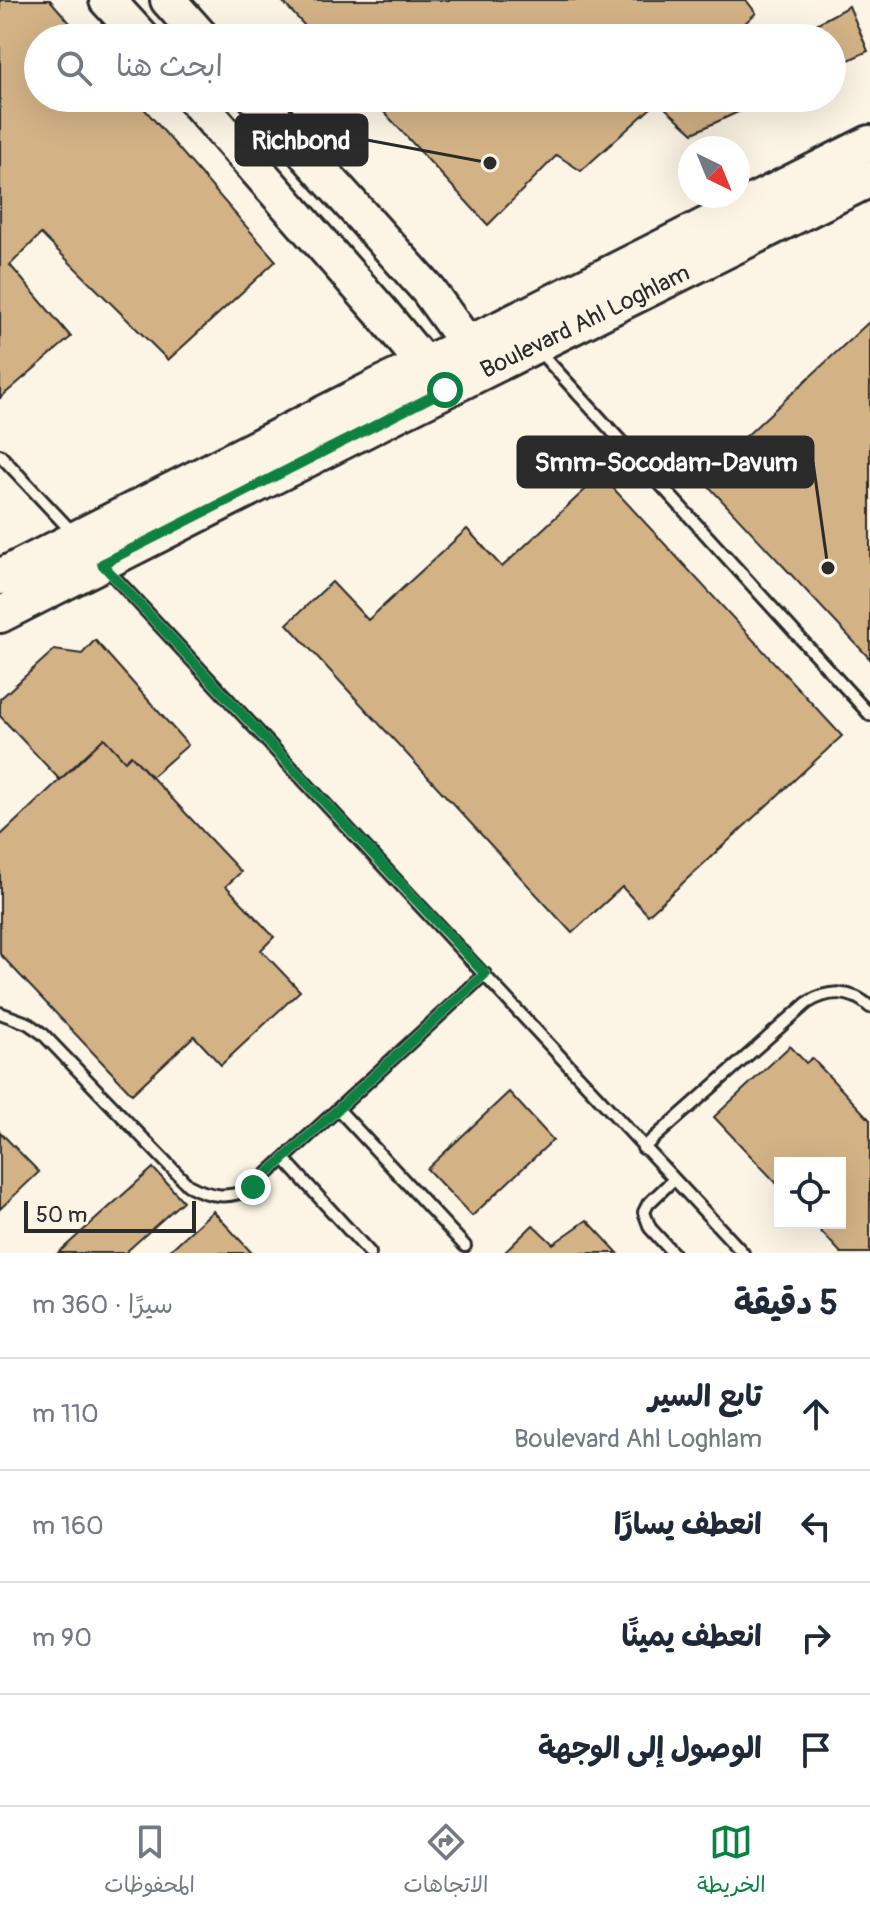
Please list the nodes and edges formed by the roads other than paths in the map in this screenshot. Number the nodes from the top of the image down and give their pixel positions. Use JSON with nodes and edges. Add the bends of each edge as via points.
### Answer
{"nodes":[{"id":1,"x":107,"y":0,"type":"edge"},
{"id":2,"x":168,"y":0,"type":"edge"},
{"id":3,"x":129,"y":24,"type":"edge"},
{"id":4,"x":189,"y":24,"type":"edge"},
{"id":5,"x":206,"y":112,"type":"edge"},
{"id":6,"x":269,"y":112,"type":"edge"},
{"id":7,"x":870,"y":143,"type":"edge"},
{"id":8,"x":870,"y":179,"type":"edge"},
{"id":9,"x":534,"y":345,"type":"junction"},
{"id":10,"x":476,"y":356,"type":"junction"},
{"id":11,"x":424,"y":363,"type":"junction"},
{"id":12,"x":445,"y":390,"type":"junction"},
{"id":13,"x":0,"y":455,"type":"edge"},
{"id":14,"x":208,"y":492,"type":"junction"},
{"id":15,"x":90,"y":551,"type":"junction"},
{"id":16,"x":0,"y":577,"type":"edge"},
{"id":17,"x":0,"y":615,"type":"edge"},
{"id":18,"x":870,"y":715,"type":"edge"},
{"id":19,"x":485,"y":974,"type":"junction"},
{"id":20,"x":870,"y":1007,"type":"edge"},
{"id":21,"x":0,"y":1013,"type":"edge"},
{"id":22,"x":338,"y":1109,"type":"junction"},
{"id":23,"x":643,"y":1148,"type":"junction"},
{"id":24,"x":284,"y":1159,"type":"junction"},
{"id":25,"x":673,"y":1180,"type":"junction"},
{"id":26,"x":465,"y":1246,"type":"dead end"},
{"id":27,"x":370,"y":1253,"type":"edge"},
{"id":28,"x":673,"y":1253,"type":"edge"},
{"id":29,"x":743,"y":1253,"type":"edge"}],
"edges":[{"from":1,"to":3,"type":"main road"},
{"from":2,"to":4,"type":"main road"},
{"from":5,"to":11,"type":"main road"},
{"from":6,"to":10,"type":"main road","via":[[428,290]]},
{"from":7,"to":10,"type":"main road","name":"Boulevard Ahl Loghlam"},
{"from":8,"to":9,"type":"main road","name":"Boulevard Ahl Loghlam"},
{"from":9,"to":10,"type":"main road","name":"Boulevard Ahl Loghlam"},
{"from":9,"to":18,"type":"lane"},
{"from":10,"to":11,"type":"main road","name":"Boulevard Ahl Loghlam"},
{"from":10,"to":12,"type":"main road","name":"Boulevard Ahl Loghlam"},
{"from":11,"to":12,"type":"main road"},
{"from":11,"to":14,"type":"main road","name":"Boulevard Ahl Loghlam"},
{"from":12,"to":14,"type":"main road","name":"Boulevard Ahl Loghlam"},
{"from":13,"to":15,"type":"lane"},
{"from":14,"to":15,"type":"main road","name":"Boulevard Ahl Loghlam"},
{"from":15,"to":16,"type":"main road","name":"Boulevard Ahl Loghlam"},
{"from":15,"to":17,"type":"main road","name":"Boulevard Ahl Loghlam"},
{"from":15,"to":19,"type":"lane"},
{"from":19,"to":22,"type":"lane"},
{"from":19,"to":23,"type":"lane"},
{"from":20,"to":23,"type":"lane","via":[[858,997],[837,992],[816,997]]},
{"from":21,"to":24,"type":"lane","via":[[43,1034],[188,1185],[201,1192],[239,1195]]},
{"from":22,"to":24,"type":"lane"},
{"from":22,"to":26,"type":"lane"},
{"from":23,"to":25,"type":"lane"},
{"from":24,"to":27,"type":"lane"},
{"from":25,"to":28,"type":"lane","via":[[644,1212],[650,1228]]},
{"from":25,"to":29,"type":"lane"}]}
